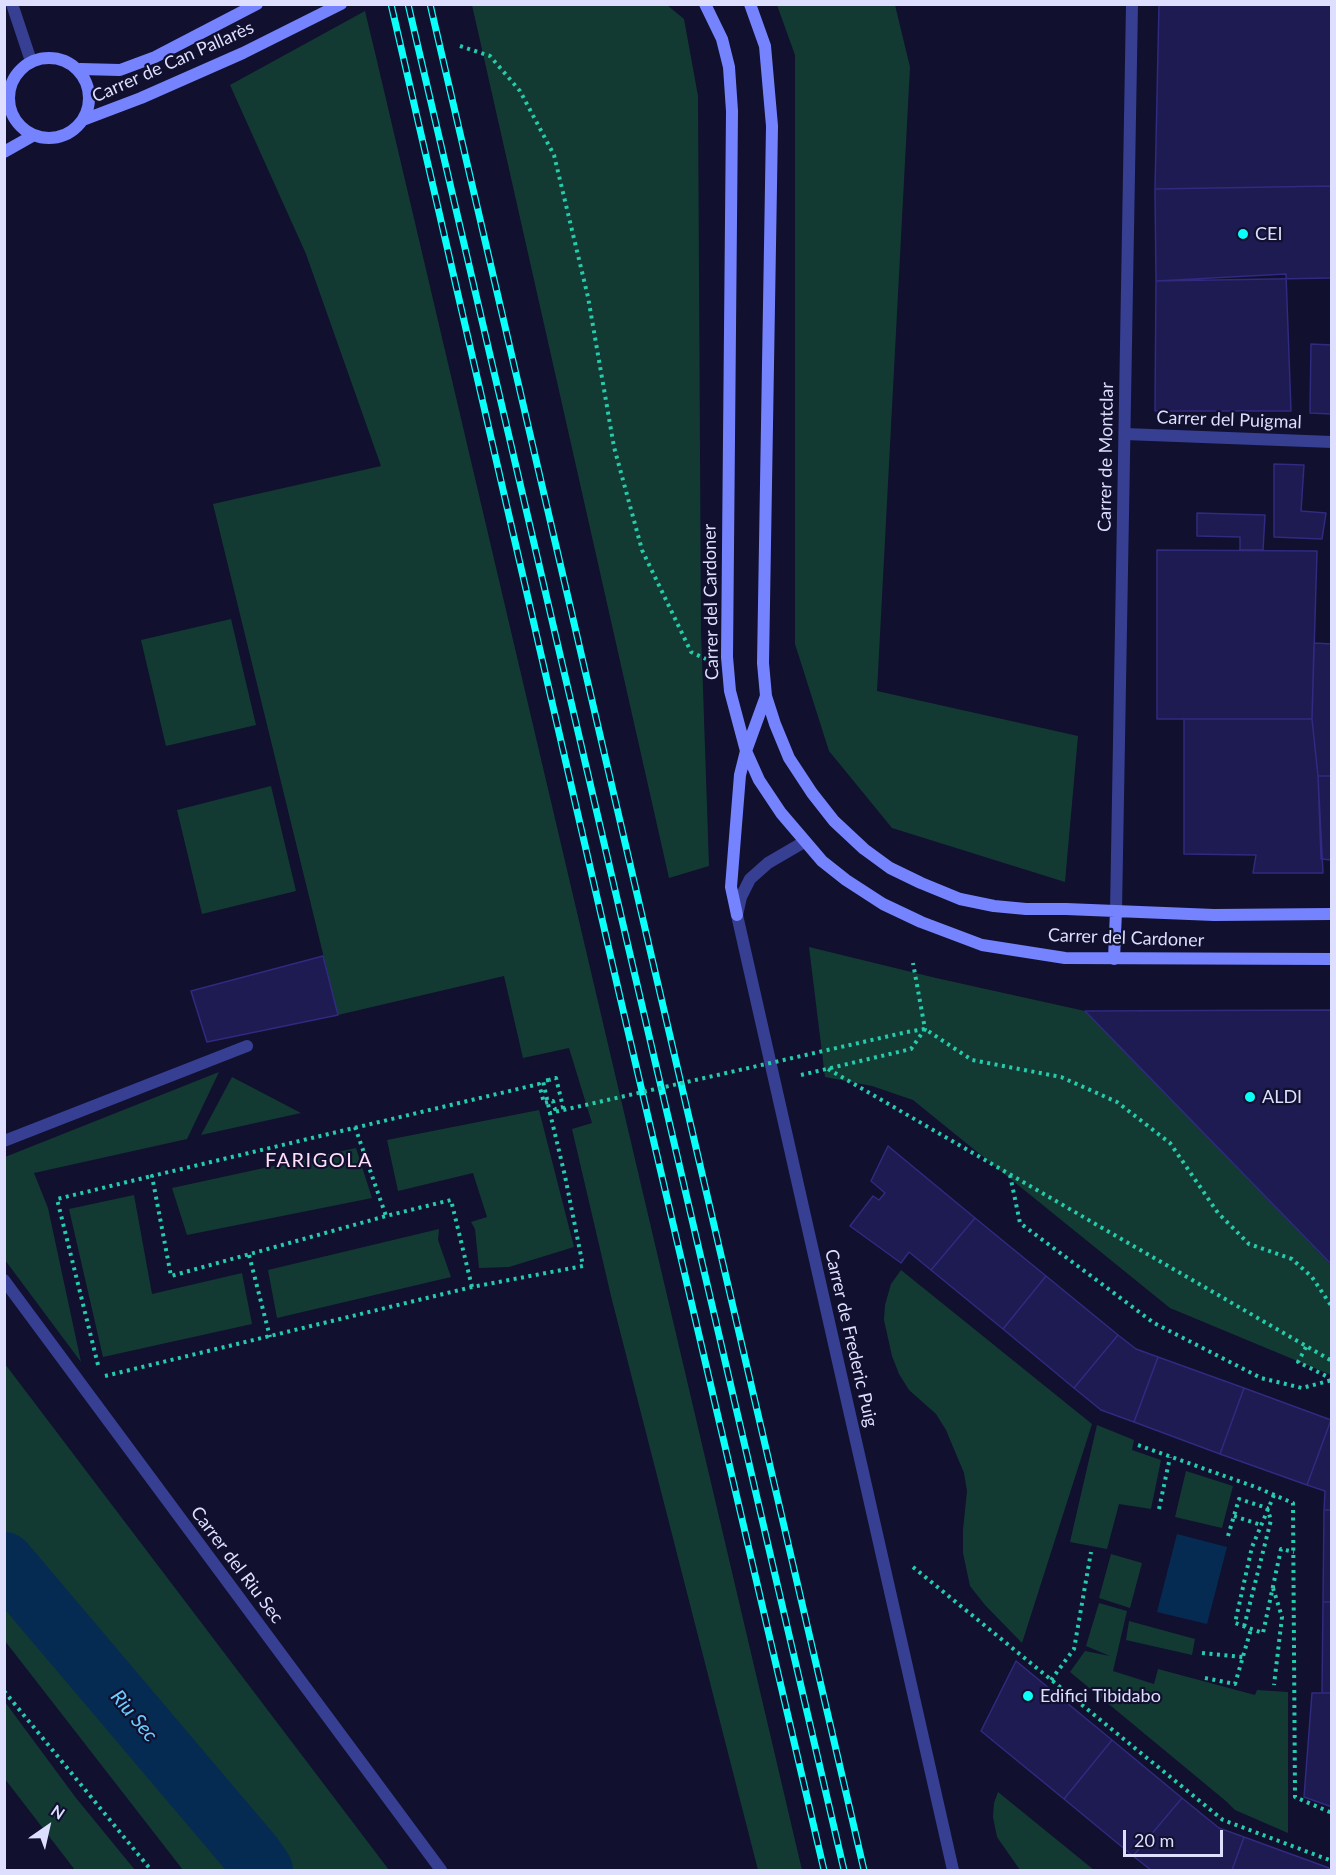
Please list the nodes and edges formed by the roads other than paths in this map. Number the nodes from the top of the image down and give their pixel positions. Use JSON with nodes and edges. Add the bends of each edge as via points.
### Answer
{"nodes":[{"id":1,"x":12,"y":4,"type":"edge"},
{"id":2,"x":258,"y":4,"type":"edge"},
{"id":3,"x":340,"y":4,"type":"edge"},
{"id":4,"x":705,"y":4,"type":"edge"},
{"id":5,"x":750,"y":4,"type":"edge"},
{"id":6,"x":1132,"y":4,"type":"edge"},
{"id":7,"x":31,"y":61,"type":"junction"},
{"id":8,"x":80,"y":69,"type":"junction"},
{"id":9,"x":7,"y":109,"type":"edge"},
{"id":10,"x":84,"y":120,"type":"junction"},
{"id":11,"x":34,"y":135,"type":"junction"},
{"id":12,"x":4,"y":152,"type":"edge"},
{"id":13,"x":1125,"y":434,"type":"junction"},
{"id":14,"x":1332,"y":442,"type":"edge"},
{"id":15,"x":766,"y":696,"type":"junction"},
{"id":16,"x":746,"y":751,"type":"junction"},
{"id":17,"x":804,"y":842,"type":"junction"},
{"id":18,"x":1116,"y":911,"type":"junction"},
{"id":19,"x":1332,"y":914,"type":"edge"},
{"id":20,"x":737,"y":915,"type":"junction"},
{"id":21,"x":1114,"y":959,"type":"junction"},
{"id":22,"x":1332,"y":959,"type":"edge"},
{"id":23,"x":247,"y":1046,"type":"dead end"},
{"id":24,"x":4,"y":1141,"type":"edge"},
{"id":25,"x":4,"y":1280,"type":"edge"},
{"id":26,"x":441,"y":1870,"type":"edge"},
{"id":27,"x":953,"y":1870,"type":"edge"}],
"edges":[{"from":1,"to":7,"type":"street"},
{"from":2,"to":8,"type":"street","name":"Carrer de Can Pallarès","via":[[155,57],[120,70]]},
{"from":3,"to":10,"type":"street","name":"Carrer de Can Pallarès","via":[[243,53]]},
{"from":4,"to":16,"type":"street","name":"Carrer del Cardoner","via":[[722,39],[729,67],[732,111],[727,657],[732,700]]},
{"from":5,"to":15,"type":"street","name":"Carrer del Cardoner","via":[[765,46],[772,126],[763,616]]},
{"from":6,"to":13,"type":"street","name":"Carrer de Montclar"},
{"from":7,"to":8,"type":"street","via":[[57,57]]},
{"from":7,"to":9,"type":"street","via":[[12,80]]},
{"from":8,"to":10,"type":"street","via":[[90,94]]},
{"from":9,"to":11,"type":"street"},
{"from":10,"to":11,"type":"street","via":[[62,136]]},
{"from":11,"to":12,"type":"street"},
{"from":13,"to":14,"type":"street","name":"Carrer del Puigmal"},
{"from":13,"to":18,"type":"street","name":"Carrer de Montclar"},
{"from":15,"to":16,"type":"street"},
{"from":15,"to":18,"type":"street","name":"Carrer del Cardoner","via":[[789,758],[812,793],[841,828],[890,868],[921,884],[994,906]]},
{"from":16,"to":17,"type":"street","name":"Carrer del Cardoner","via":[[759,780]]},
{"from":16,"to":20,"type":"street","via":[[740,775],[731,887]]},
{"from":17,"to":20,"type":"street","via":[[768,863],[750,879]]},
{"from":17,"to":21,"type":"street","name":"Carrer del Cardoner","via":[[846,880],[883,904],[960,937],[982,945],[1065,958]]},
{"from":18,"to":19,"type":"street","name":"Carrer del Cardoner"},
{"from":18,"to":21,"type":"street"},
{"from":20,"to":27,"type":"street","name":"Carrer de Frederic Puig"},
{"from":21,"to":22,"type":"street","name":"Carrer del Cardoner"},
{"from":23,"to":24,"type":"street"},
{"from":25,"to":26,"type":"street","name":"Carrer del Riu Sec"}]}
